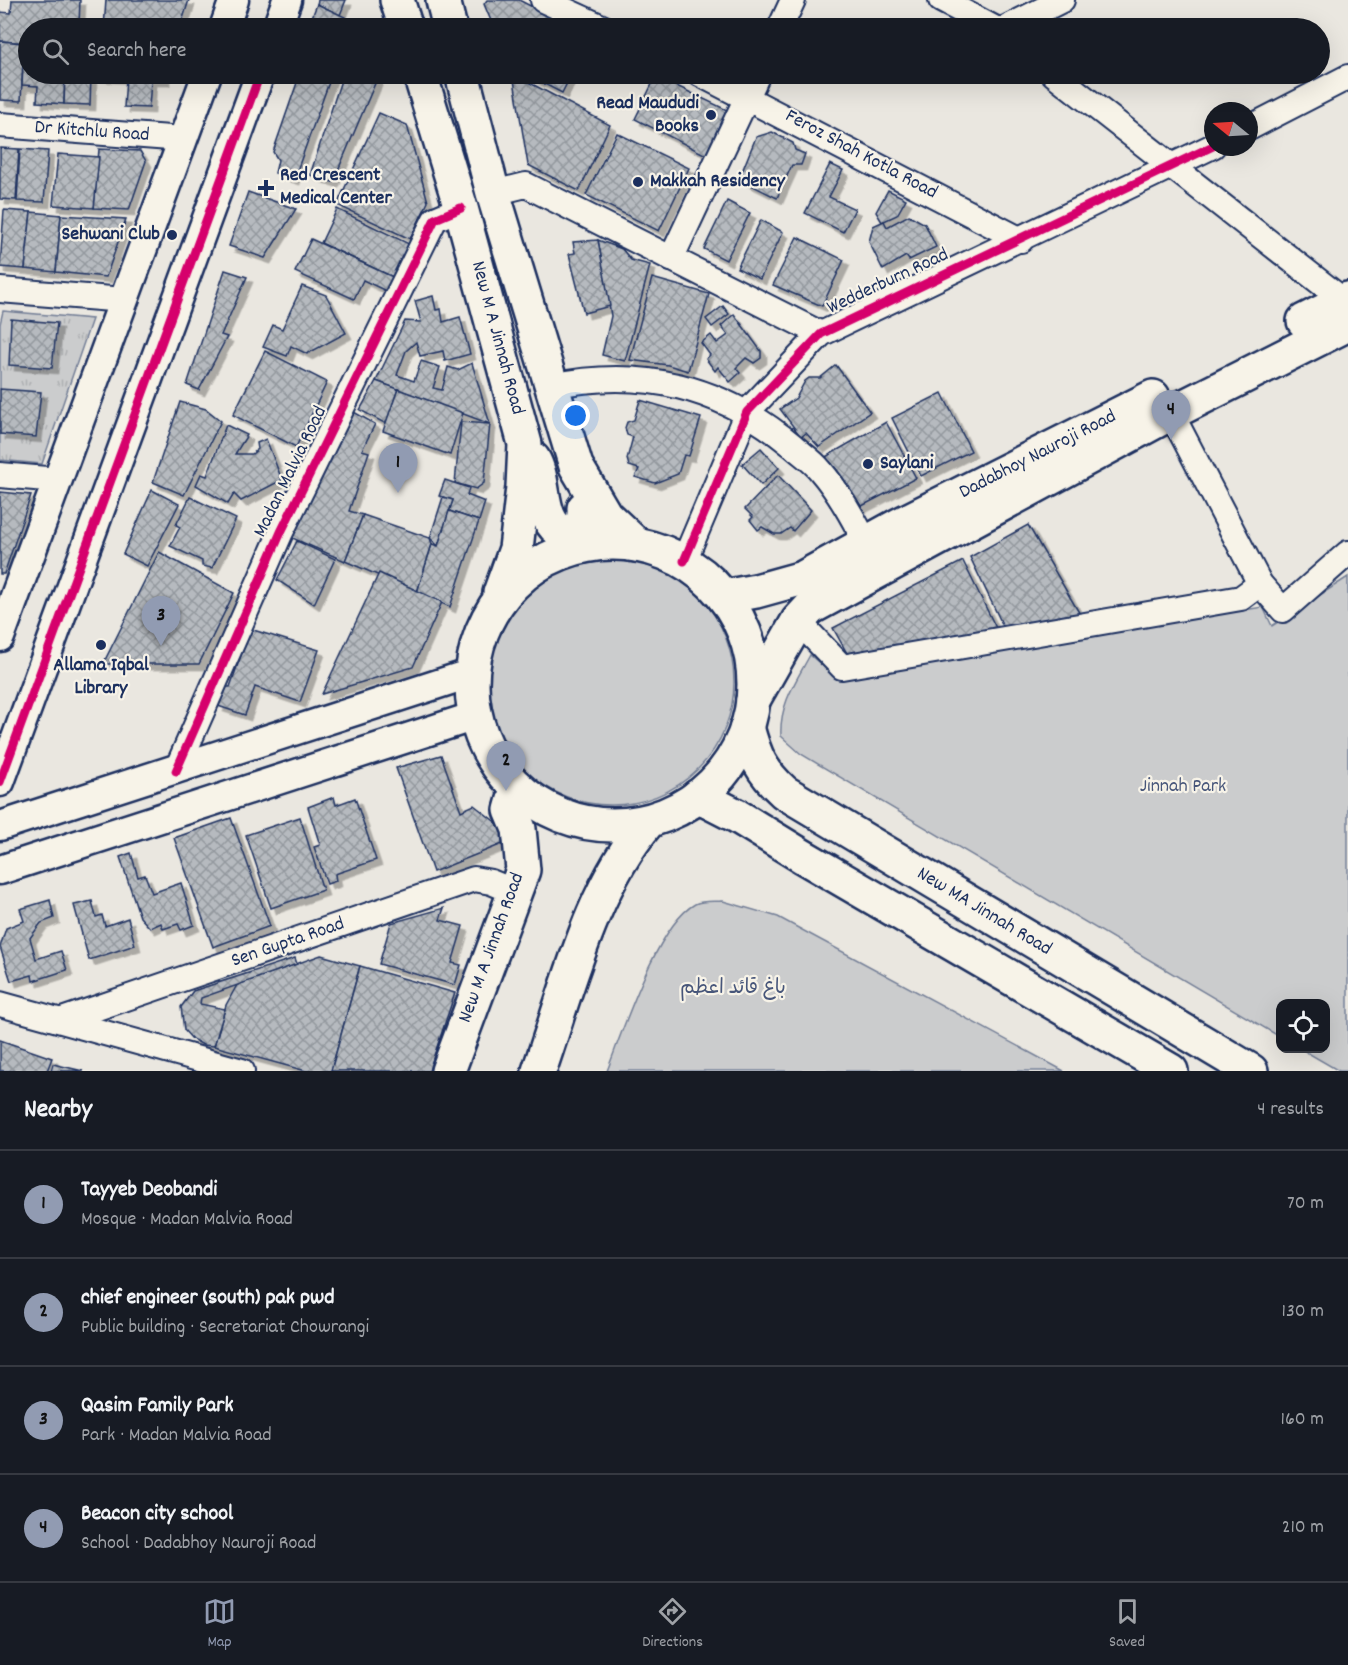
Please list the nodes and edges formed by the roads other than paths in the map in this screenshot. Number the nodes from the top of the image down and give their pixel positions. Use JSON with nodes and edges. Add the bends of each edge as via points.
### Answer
{"nodes":[{"id":1,"x":234,"y":0,"type":"edge"},
{"id":2,"x":287,"y":0,"type":"edge"},
{"id":3,"x":398,"y":0,"type":"edge"},
{"id":4,"x":443,"y":0,"type":"edge"},
{"id":5,"x":543,"y":0,"type":"edge"},
{"id":6,"x":793,"y":0,"type":"edge"},
{"id":7,"x":941,"y":0,"type":"edge"},
{"id":8,"x":1062,"y":0,"type":"edge"},
{"id":9,"x":228,"y":18,"type":"edge"},
{"id":10,"x":281,"y":18,"type":"edge"},
{"id":11,"x":403,"y":18,"type":"edge"},
{"id":12,"x":448,"y":18,"type":"edge"},
{"id":13,"x":582,"y":18,"type":"edge"},
{"id":14,"x":785,"y":18,"type":"edge"},
{"id":15,"x":975,"y":18,"type":"edge"},
{"id":16,"x":1026,"y":18,"type":"edge"},
{"id":17,"x":1348,"y":77,"type":"edge"},
{"id":18,"x":203,"y":84,"type":"edge"},
{"id":19,"x":256,"y":84,"type":"edge"},
{"id":20,"x":423,"y":84,"type":"edge"},
{"id":21,"x":465,"y":84,"type":"edge"},
{"id":22,"x":722,"y":84,"type":"edge"},
{"id":23,"x":753,"y":84,"type":"edge"},
{"id":24,"x":1067,"y":84,"type":"edge"},
{"id":25,"x":748,"y":96,"type":"junction"},
{"id":26,"x":1258,"y":123,"type":"edge"},
{"id":27,"x":0,"y":125,"type":"edge"},
{"id":28,"x":183,"y":139,"type":"junction"},
{"id":29,"x":1204,"y":150,"type":"edge"},
{"id":30,"x":1173,"y":166,"type":"junction"},
{"id":31,"x":493,"y":193,"type":"junction"},
{"id":32,"x":461,"y":208,"type":"junction"},
{"id":33,"x":1021,"y":240,"type":"junction"},
{"id":34,"x":671,"y":259,"type":"junction"},
{"id":35,"x":0,"y":290,"type":"edge"},
{"id":36,"x":124,"y":300,"type":"junction"},
{"id":37,"x":1347,"y":308,"type":"edge"},
{"id":38,"x":821,"y":334,"type":"junction"},
{"id":39,"x":551,"y":386,"type":"junction"},
{"id":40,"x":747,"y":412,"type":"junction"},
{"id":41,"x":1171,"y":413,"type":"junction"},
{"id":42,"x":525,"y":444,"type":"junction"},
{"id":43,"x":576,"y":466,"type":"junction"},
{"id":44,"x":0,"y":475,"type":"edge"},
{"id":45,"x":58,"y":480,"type":"junction"},
{"id":46,"x":866,"y":543,"type":"junction"},
{"id":47,"x":637,"y":545,"type":"junction"},
{"id":48,"x":1348,"y":553,"type":"edge"},
{"id":49,"x":684,"y":561,"type":"junction"},
{"id":50,"x":1260,"y":584,"type":"junction"},
{"id":51,"x":724,"y":597,"type":"junction"},
{"id":52,"x":495,"y":606,"type":"junction"},
{"id":53,"x":798,"y":621,"type":"junction"},
{"id":54,"x":0,"y":637,"type":"edge"},
{"id":55,"x":472,"y":673,"type":"junction"},
{"id":56,"x":750,"y":714,"type":"junction"},
{"id":57,"x":475,"y":716,"type":"junction"},
{"id":58,"x":176,"y":771,"type":"junction"},
{"id":59,"x":0,"y":782,"type":"edge"},
{"id":60,"x":517,"y":789,"type":"junction"},
{"id":61,"x":698,"y":796,"type":"junction"},
{"id":62,"x":648,"y":822,"type":"junction"},
{"id":63,"x":0,"y":826,"type":"edge"},
{"id":64,"x":0,"y":870,"type":"edge"},
{"id":65,"x":515,"y":892,"type":"junction"},
{"id":66,"x":0,"y":1004,"type":"edge"},
{"id":67,"x":62,"y":1020,"type":"junction"},
{"id":68,"x":242,"y":1071,"type":"edge"},
{"id":69,"x":448,"y":1071,"type":"edge"},
{"id":70,"x":539,"y":1071,"type":"edge"},
{"id":71,"x":1171,"y":1071,"type":"edge"},
{"id":72,"x":1251,"y":1071,"type":"edge"}],
"edges":[{"from":1,"to":9,"type":"street"},
{"from":2,"to":10,"type":"street"},
{"from":3,"to":11,"type":"main road"},
{"from":4,"to":12,"type":"main road"},
{"from":5,"to":13,"type":"street"},
{"from":6,"to":14,"type":"street"},
{"from":7,"to":15,"type":"street"},
{"from":8,"to":16,"type":"street"},
{"from":17,"to":26,"type":"street"},
{"from":18,"to":28,"type":"street"},
{"from":19,"to":59,"type":"street"},
{"from":20,"to":32,"type":"main road","name":"New M A Jinnah Road"},
{"from":21,"to":31,"type":"main road","name":"New M A Jinnah Road"},
{"from":22,"to":25,"type":"street","name":"Feroz Shah Kotla Road"},
{"from":23,"to":25,"type":"street"},
{"from":24,"to":30,"type":"street"},
{"from":25,"to":33,"type":"street","name":"Feroz Shah Kotla Road"},
{"from":25,"to":34,"type":"street"},
{"from":27,"to":28,"type":"street","name":"Dr Kitchlu Road"},
{"from":28,"to":36,"type":"street"},
{"from":29,"to":30,"type":"street","name":"Wedderburn Road"},
{"from":30,"to":33,"type":"street","name":"Wedderburn Road"},
{"from":30,"to":37,"type":"street"},
{"from":31,"to":34,"type":"street","via":[[526,185]]},
{"from":31,"to":39,"type":"main road","name":"New M A Jinnah Road"},
{"from":32,"to":42,"type":"main road","name":"New M A Jinnah Road"},
{"from":32,"to":58,"type":"street","name":"Madan Malvia Road","via":[[435,219],[281,532]]},
{"from":33,"to":38,"type":"street","name":"Wedderburn Road"},
{"from":34,"to":38,"type":"street"},
{"from":35,"to":36,"type":"street"},
{"from":36,"to":45,"type":"street"},
{"from":37,"to":41,"type":"main road"},
{"from":37,"to":46,"type":"main road","name":"Dadabhoy Nauroji Road"},
{"from":38,"to":40,"type":"street","name":"Wedderburn Road"},
{"from":39,"to":40,"type":"street","via":[[580,380],[633,378],[691,389]]},
{"from":39,"to":43,"type":"main road","name":"New M A Jinnah Road"},
{"from":40,"to":46,"type":"street","via":[[820,469]]},
{"from":40,"to":49,"type":"street","name":"Wedderburn Road"},
{"from":41,"to":50,"type":"street"},
{"from":41,"to":53,"type":"main road","via":[[837,592],[810,608]]},
{"from":42,"to":43,"type":"main road","via":[[537,465],[548,518],[554,528],[565,534],[578,530],[584,522]]},
{"from":42,"to":52,"type":"main road","name":"New M A Jinnah Road","via":[[516,549]]},
{"from":43,"to":47,"type":"main road","name":"New M A Jinnah Road","via":[[605,514]]},
{"from":44,"to":45,"type":"street"},
{"from":45,"to":54,"type":"street"},
{"from":46,"to":51,"type":"main road","name":"Dadabhoy Nauroji Road","via":[[802,578]]},
{"from":47,"to":49,"type":"main road"},
{"from":47,"to":52,"type":"main road","via":[[592,545],[557,554],[512,585]]},
{"from":48,"to":50,"type":"street","via":[[1283,610]]},
{"from":49,"to":51,"type":"main road"},
{"from":50,"to":53,"type":"street","via":[[1241,598],[842,667]]},
{"from":51,"to":56,"type":"main road","via":[[739,620],[748,646],[753,673]]},
{"from":52,"to":55,"type":"main road","via":[[479,638]]},
{"from":53,"to":56,"type":"main road"},
{"from":55,"to":57,"type":"main road"},
{"from":55,"to":58,"type":"street"},
{"from":56,"to":61,"type":"main road","via":[[736,754]]},
{"from":56,"to":72,"type":"main road","name":"New MA Jinnah Road","via":[[756,760],[784,792]]},
{"from":57,"to":60,"type":"main road","via":[[490,756]]},
{"from":57,"to":64,"type":"street"},
{"from":58,"to":63,"type":"street"},
{"from":60,"to":62,"type":"main road","via":[[546,810],[579,822],[613,826]]},
{"from":60,"to":65,"type":"main road","name":"New M A Jinnah Road","via":[[511,810],[519,829],[523,870]]},
{"from":61,"to":62,"type":"main road"},
{"from":61,"to":71,"type":"main road"},
{"from":62,"to":70,"type":"main road","via":[[628,845],[600,896]]},
{"from":65,"to":67,"type":"street","name":"Sen Gupta Road","via":[[474,879]]},
{"from":65,"to":69,"type":"main road","name":"New M A Jinnah Road"},
{"from":66,"to":67,"type":"street"},
{"from":67,"to":68,"type":"street"}]}
